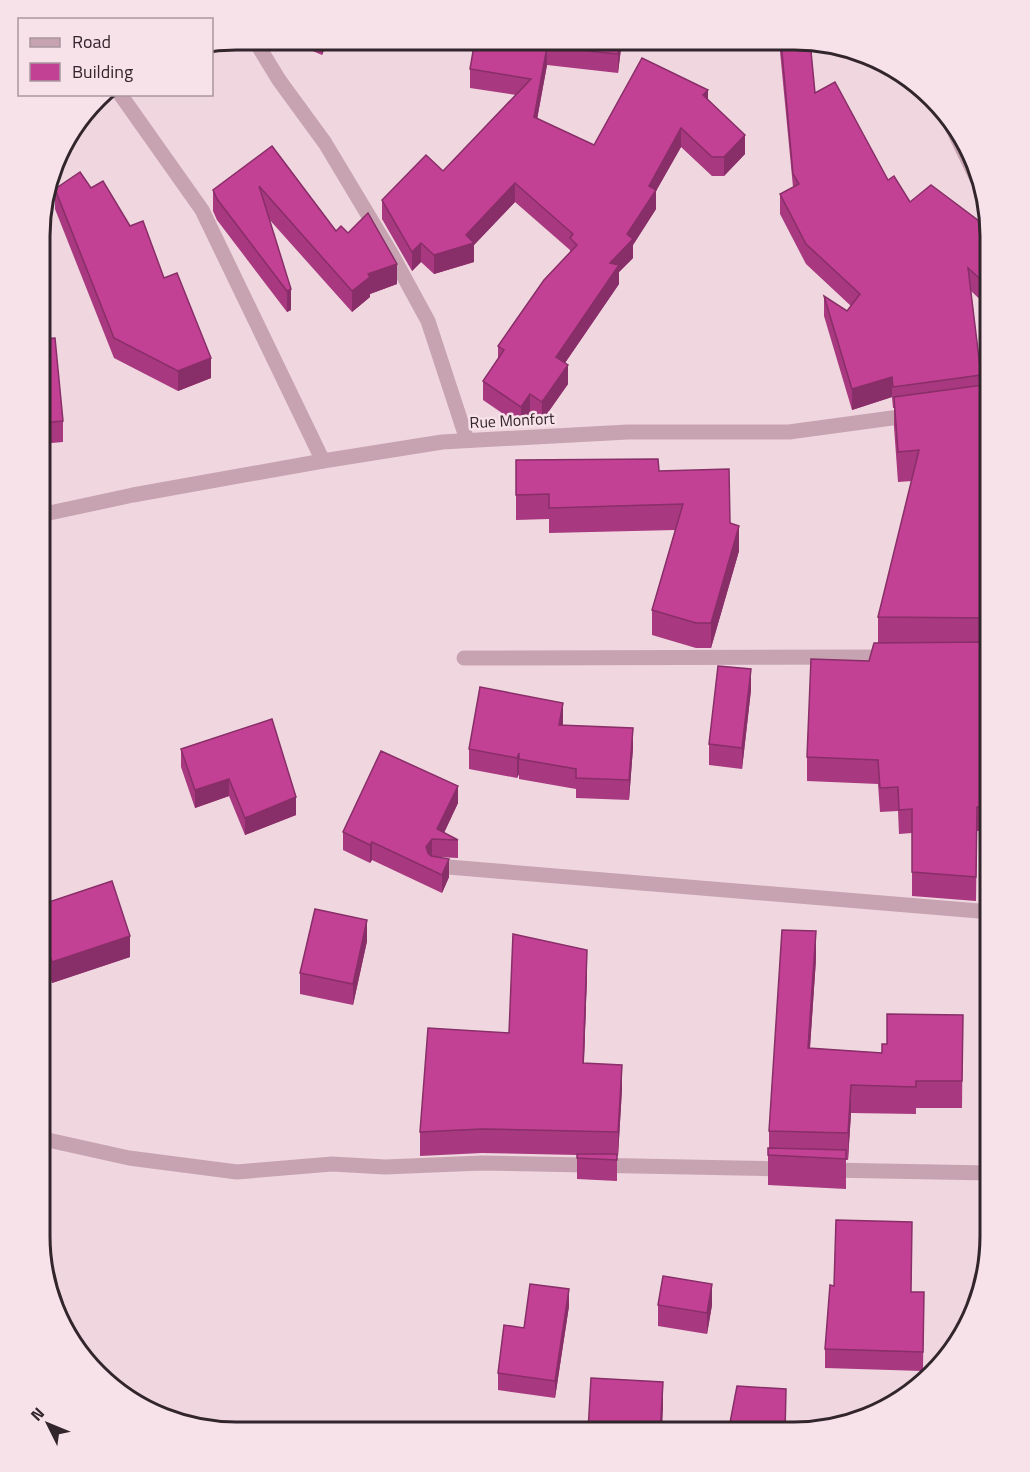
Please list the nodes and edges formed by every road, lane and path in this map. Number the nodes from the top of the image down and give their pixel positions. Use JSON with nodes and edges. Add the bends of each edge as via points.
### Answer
{"nodes":[{"id":1,"x":261,"y":50,"type":"edge"},
{"id":2,"x":121,"y":96,"type":"edge"},
{"id":3,"x":924,"y":413,"type":"edge"},
{"id":4,"x":467,"y":440,"type":"junction"},
{"id":5,"x":323,"y":461,"type":"junction"},
{"id":6,"x":49,"y":513,"type":"edge"},
{"id":7,"x":907,"y":657,"type":"edge"},
{"id":8,"x":464,"y":658,"type":"dead end"},
{"id":9,"x":436,"y":867,"type":"edge"},
{"id":10,"x":980,"y":911,"type":"edge"},
{"id":11,"x":49,"y":1140,"type":"edge"},
{"id":12,"x":980,"y":1172,"type":"edge"}],
"edges":[{"from":1,"to":4,"type":"street","via":[[326,143],[423,311]]},
{"from":2,"to":5,"type":"street","via":[[202,210]]},
{"from":3,"to":4,"type":"street","name":"Rue Monfort","via":[[789,432],[628,432]]},
{"from":4,"to":5,"type":"street","name":"Rue Monfort"},
{"from":5,"to":6,"type":"street","name":"Rue Monfort"},
{"from":7,"to":8,"type":"street"},
{"from":9,"to":10,"type":"street"},
{"from":11,"to":12,"type":"street","via":[[129,1158],[237,1172],[332,1164],[385,1167],[482,1163]]}]}
